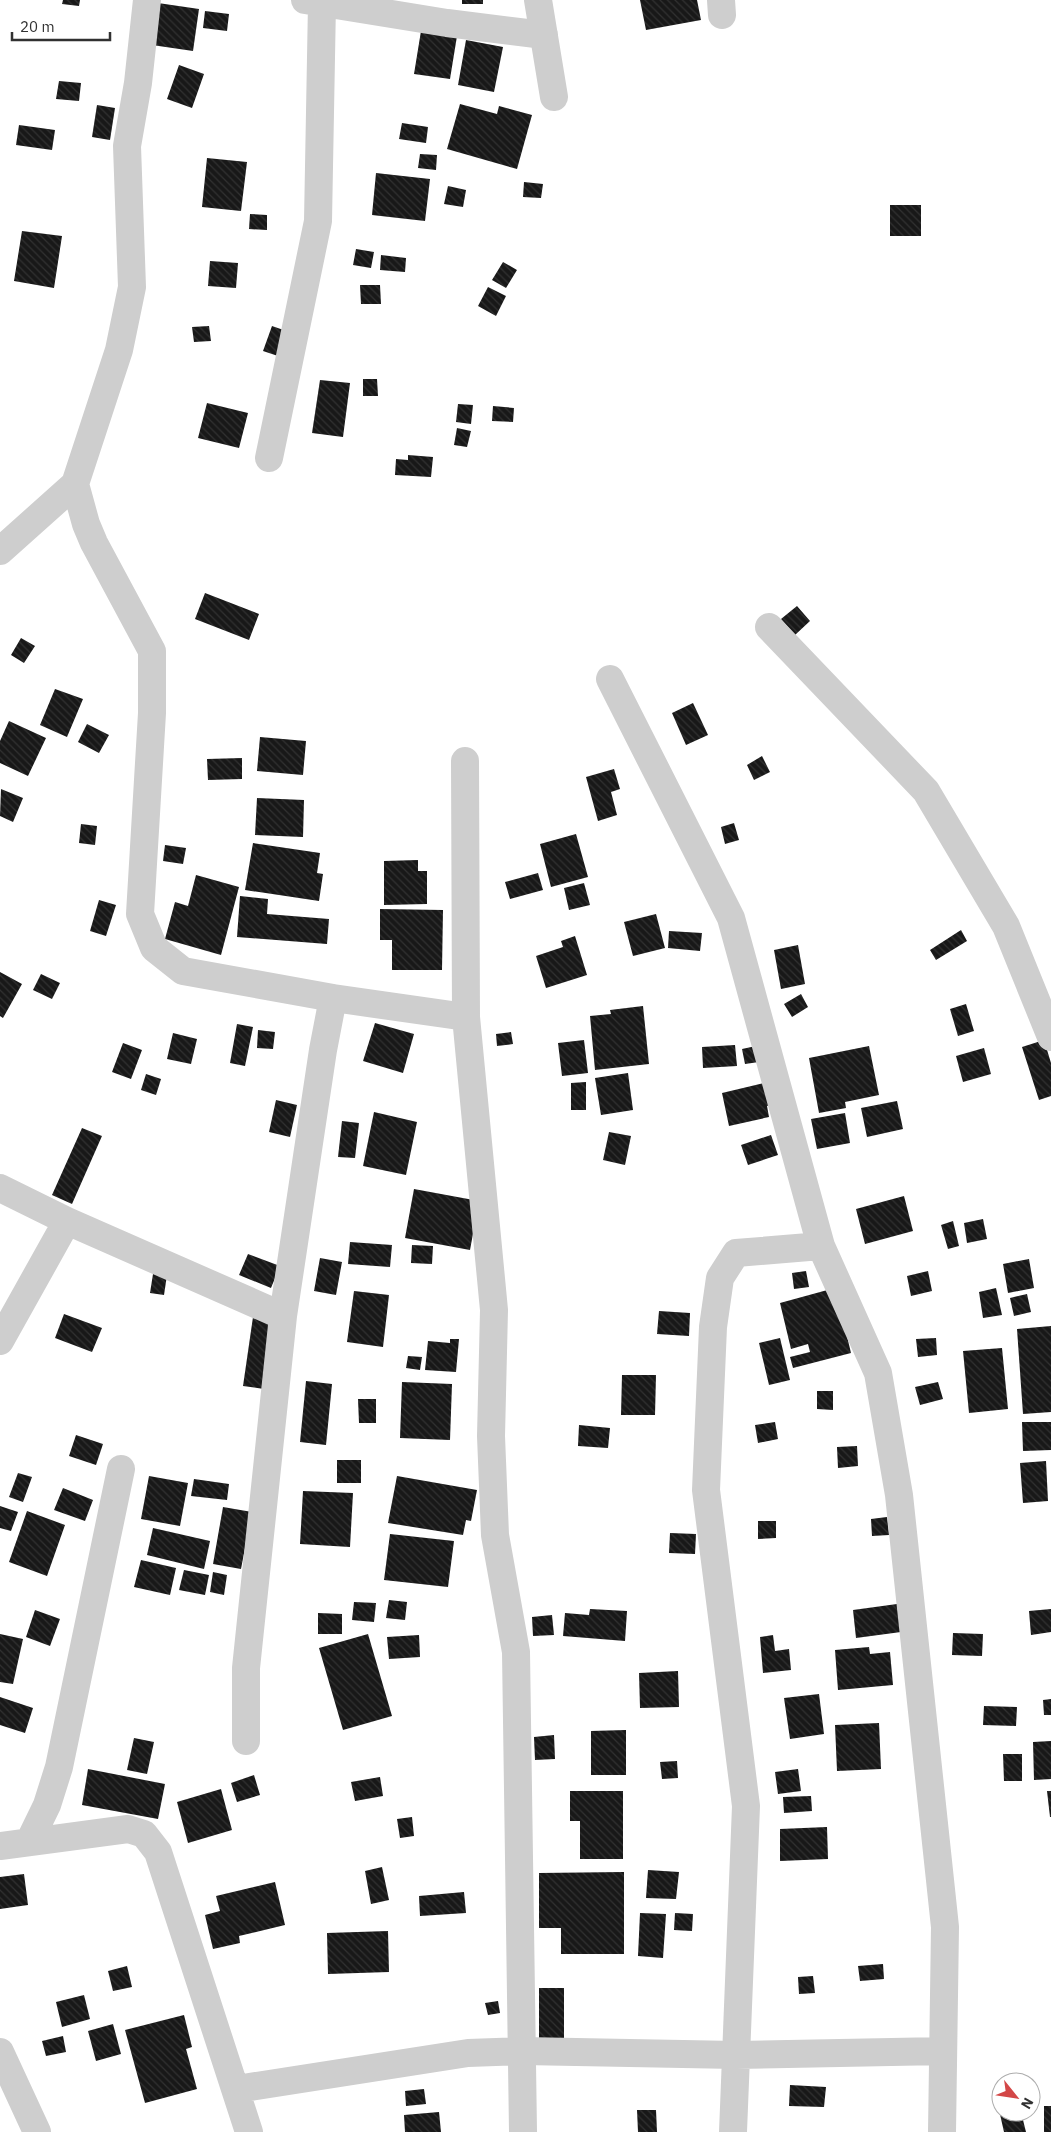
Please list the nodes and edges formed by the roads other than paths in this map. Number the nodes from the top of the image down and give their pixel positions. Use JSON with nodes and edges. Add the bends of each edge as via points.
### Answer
{"nodes":[{"id":1,"x":147,"y":0,"type":"edge"},
{"id":2,"x":538,"y":0,"type":"edge"},
{"id":3,"x":312,"y":2,"type":"edge"},
{"id":4,"x":544,"y":35,"type":"junction"},
{"id":5,"x":554,"y":97,"type":"dead end"},
{"id":6,"x":269,"y":458,"type":"dead end"},
{"id":7,"x":75,"y":484,"type":"junction"},
{"id":8,"x":0,"y":551,"type":"edge"},
{"id":9,"x":769,"y":627,"type":"dead end"},
{"id":10,"x":610,"y":679,"type":"dead end"},
{"id":11,"x":465,"y":761,"type":"dead end"},
{"id":12,"x":332,"y":998,"type":"junction"},
{"id":13,"x":466,"y":1017,"type":"junction"},
{"id":14,"x":1051,"y":1037,"type":"edge"},
{"id":15,"x":0,"y":1188,"type":"edge"},
{"id":16,"x":67,"y":1221,"type":"junction"},
{"id":17,"x":821,"y":1246,"type":"junction"},
{"id":18,"x":283,"y":1316,"type":"junction"},
{"id":19,"x":0,"y":1341,"type":"edge"},
{"id":20,"x":121,"y":1468,"type":"dead end"},
{"id":21,"x":246,"y":1741,"type":"dead end"},
{"id":22,"x":29,"y":1842,"type":"junction"},
{"id":23,"x":0,"y":1846,"type":"edge"},
{"id":24,"x":523,"y":2051,"type":"junction"},
{"id":25,"x":943,"y":2051,"type":"junction"},
{"id":26,"x":0,"y":2052,"type":"edge"},
{"id":27,"x":736,"y":2056,"type":"junction"},
{"id":28,"x":237,"y":2089,"type":"junction"},
{"id":29,"x":36,"y":2132,"type":"edge"},
{"id":30,"x":249,"y":2132,"type":"edge"},
{"id":31,"x":524,"y":2132,"type":"edge"},
{"id":32,"x":733,"y":2132,"type":"edge"},
{"id":33,"x":942,"y":2132,"type":"edge"}],
"edges":[{"from":1,"to":7,"type":"street","via":[[127,146],[132,287],[119,350]]},
{"from":2,"to":4,"type":"street"},
{"from":3,"to":4,"type":"street"},
{"from":3,"to":6,"type":"street","via":[[318,221]]},
{"from":4,"to":5,"type":"street"},
{"from":7,"to":8,"type":"street"},
{"from":7,"to":12,"type":"street","via":[[94,543],[152,651],[152,713],[140,914],[154,948],[183,972]]},
{"from":9,"to":14,"type":"street","via":[[926,791],[1006,926]]},
{"from":10,"to":17,"type":"street","via":[[731,918]]},
{"from":11,"to":13,"type":"street"},
{"from":12,"to":13,"type":"street"},
{"from":12,"to":18,"type":"street"},
{"from":13,"to":24,"type":"street","via":[[494,1310],[491,1436],[495,1535],[516,1652]]},
{"from":15,"to":16,"type":"street"},
{"from":16,"to":18,"type":"street"},
{"from":16,"to":19,"type":"street"},
{"from":17,"to":25,"type":"street","via":[[878,1372],[899,1495],[945,1927]]},
{"from":17,"to":27,"type":"street","via":[[736,1253],[720,1278],[713,1327],[706,1490],[746,1806]]},
{"from":18,"to":21,"type":"street","via":[[246,1668]]},
{"from":20,"to":22,"type":"street","via":[[59,1767],[47,1805]]},
{"from":22,"to":23,"type":"street"},
{"from":22,"to":28,"type":"street","via":[[128,1829],[144,1834],[158,1852]]},
{"from":24,"to":27,"type":"street"},
{"from":24,"to":28,"type":"street","via":[[468,2053]]},
{"from":24,"to":31,"type":"street"},
{"from":25,"to":27,"type":"street"},
{"from":25,"to":33,"type":"street"},
{"from":26,"to":29,"type":"street"},
{"from":27,"to":32,"type":"street"},
{"from":28,"to":30,"type":"street"}]}
